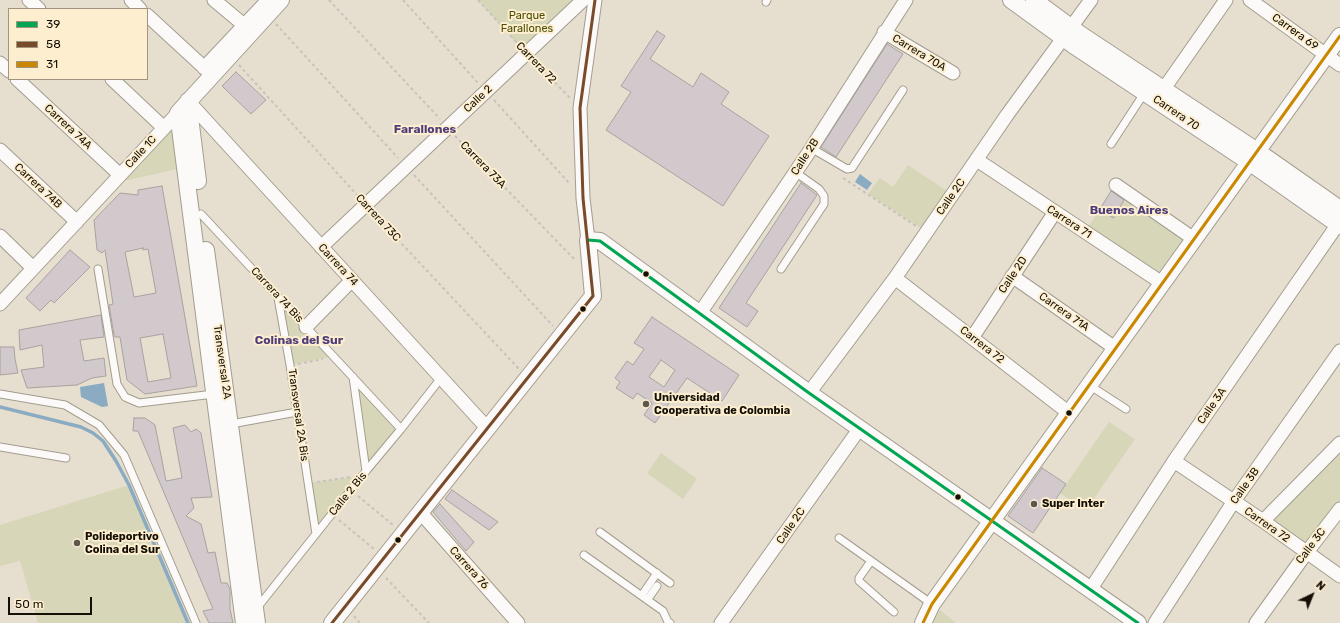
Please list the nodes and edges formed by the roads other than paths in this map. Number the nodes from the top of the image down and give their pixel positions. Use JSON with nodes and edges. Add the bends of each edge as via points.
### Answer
{"nodes":[{"id":1,"x":29,"y":0,"type":"edge"},
{"id":2,"x":131,"y":0,"type":"edge"},
{"id":3,"x":214,"y":0,"type":"edge"},
{"id":4,"x":268,"y":0,"type":"edge"},
{"id":5,"x":281,"y":0,"type":"edge"},
{"id":6,"x":583,"y":0,"type":"edge"},
{"id":7,"x":595,"y":0,"type":"edge"},
{"id":8,"x":906,"y":0,"type":"edge"},
{"id":9,"x":1012,"y":0,"type":"edge"},
{"id":10,"x":1034,"y":0,"type":"edge"},
{"id":11,"x":1091,"y":0,"type":"edge"},
{"id":12,"x":1226,"y":0,"type":"edge"},
{"id":13,"x":1250,"y":0,"type":"edge"},
{"id":14,"x":38,"y":8,"type":"edge"},
{"id":15,"x":139,"y":8,"type":"edge"},
{"id":16,"x":148,"y":16,"type":"edge"},
{"id":17,"x":244,"y":25,"type":"junction"},
{"id":18,"x":884,"y":32,"type":"junction"},
{"id":19,"x":1067,"y":33,"type":"junction"},
{"id":20,"x":1340,"y":36,"type":"edge"},
{"id":21,"x":1326,"y":55,"type":"junction"},
{"id":22,"x":0,"y":63,"type":"edge"},
{"id":23,"x":1340,"y":65,"type":"edge"},
{"id":24,"x":8,"y":70,"type":"edge"},
{"id":25,"x":208,"y":71,"type":"junction"},
{"id":26,"x":953,"y":73,"type":"dead end"},
{"id":27,"x":18,"y":80,"type":"edge"},
{"id":28,"x":113,"y":80,"type":"edge"},
{"id":29,"x":903,"y":90,"type":"dead end"},
{"id":30,"x":1164,"y":90,"type":"junction"},
{"id":31,"x":1145,"y":92,"type":"junction"},
{"id":32,"x":183,"y":107,"type":"junction"},
{"id":33,"x":164,"y":128,"type":"junction"},
{"id":34,"x":1111,"y":144,"type":"dead end"},
{"id":35,"x":811,"y":148,"type":"junction"},
{"id":36,"x":0,"y":150,"type":"edge"},
{"id":37,"x":1253,"y":156,"type":"junction"},
{"id":38,"x":977,"y":160,"type":"junction"},
{"id":39,"x":795,"y":172,"type":"junction"},
{"id":40,"x":120,"y":175,"type":"junction"},
{"id":41,"x":1116,"y":184,"type":"dead end"},
{"id":42,"x":1055,"y":212,"type":"junction"},
{"id":43,"x":202,"y":214,"type":"junction"},
{"id":44,"x":1339,"y":220,"type":"edge"},
{"id":45,"x":77,"y":222,"type":"junction"},
{"id":46,"x":0,"y":236,"type":"edge"},
{"id":47,"x":1194,"y":239,"type":"junction"},
{"id":48,"x":588,"y":240,"type":"junction"},
{"id":49,"x":321,"y":247,"type":"junction"},
{"id":50,"x":33,"y":268,"type":"junction"},
{"id":51,"x":98,"y":269,"type":"dead end"},
{"id":52,"x":781,"y":269,"type":"dead end"},
{"id":53,"x":1012,"y":276,"type":"junction"},
{"id":54,"x":894,"y":278,"type":"junction"},
{"id":55,"x":352,"y":280,"type":"junction"},
{"id":56,"x":1162,"y":283,"type":"junction"},
{"id":57,"x":278,"y":296,"type":"junction"},
{"id":58,"x":0,"y":304,"type":"edge"},
{"id":59,"x":700,"y":313,"type":"junction"},
{"id":60,"x":306,"y":327,"type":"junction"},
{"id":61,"x":972,"y":338,"type":"junction"},
{"id":62,"x":1115,"y":348,"type":"junction"},
{"id":63,"x":1340,"y":351,"type":"edge"},
{"id":64,"x":352,"y":376,"type":"junction"},
{"id":65,"x":440,"y":378,"type":"junction"},
{"id":66,"x":1089,"y":385,"type":"junction"},
{"id":67,"x":220,"y":393,"type":"junction"},
{"id":68,"x":809,"y":393,"type":"junction"},
{"id":69,"x":0,"y":394,"type":"edge"},
{"id":70,"x":1126,"y":410,"type":"dead end"},
{"id":71,"x":297,"y":412,"type":"junction"},
{"id":72,"x":1068,"y":413,"type":"junction"},
{"id":73,"x":231,"y":424,"type":"junction"},
{"id":74,"x":860,"y":428,"type":"junction"},
{"id":75,"x":401,"y":429,"type":"junction"},
{"id":76,"x":488,"y":429,"type":"junction"},
{"id":77,"x":1340,"y":443,"type":"edge"},
{"id":78,"x":0,"y":448,"type":"edge"},
{"id":79,"x":66,"y":458,"type":"dead end"},
{"id":80,"x":1174,"y":461,"type":"junction"},
{"id":81,"x":364,"y":473,"type":"junction"},
{"id":82,"x":1234,"y":501,"type":"junction"},
{"id":83,"x":1340,"y":509,"type":"edge"},
{"id":84,"x":420,"y":512,"type":"junction"},
{"id":85,"x":992,"y":520,"type":"junction"},
{"id":86,"x":1263,"y":521,"type":"junction"},
{"id":87,"x":600,"y":532,"type":"dead end"},
{"id":88,"x":316,"y":534,"type":"junction"},
{"id":89,"x":839,"y":538,"type":"dead end"},
{"id":90,"x":1306,"y":552,"type":"junction"},
{"id":91,"x":584,"y":555,"type":"dead end"},
{"id":92,"x":871,"y":561,"type":"junction"},
{"id":93,"x":657,"y":574,"type":"junction"},
{"id":94,"x":1340,"y":576,"type":"edge"},
{"id":95,"x":670,"y":583,"type":"dead end"},
{"id":96,"x":658,"y":586,"type":"dead end"},
{"id":97,"x":1090,"y":590,"type":"junction"},
{"id":98,"x":645,"y":597,"type":"junction"},
{"id":99,"x":932,"y":604,"type":"junction"},
{"id":100,"x":894,"y":612,"type":"dead end"},
{"id":101,"x":256,"y":616,"type":"edge"},
{"id":102,"x":196,"y":623,"type":"edge"},
{"id":103,"x":244,"y":623,"type":"edge"},
{"id":104,"x":332,"y":623,"type":"edge"},
{"id":105,"x":518,"y":623,"type":"edge"},
{"id":106,"x":670,"y":623,"type":"edge"},
{"id":107,"x":721,"y":623,"type":"edge"},
{"id":108,"x":923,"y":623,"type":"edge"},
{"id":109,"x":1138,"y":623,"type":"edge"},
{"id":110,"x":1154,"y":623,"type":"edge"},
{"id":111,"x":1256,"y":623,"type":"edge"}],
"edges":[{"from":1,"to":14,"type":"street"},
{"from":2,"to":15,"type":"street"},
{"from":3,"to":17,"type":"street"},
{"from":4,"to":17,"type":"street"},
{"from":5,"to":25,"type":"street","name":"Calle 1C","via":[[230,56]]},
{"from":6,"to":49,"type":"street","name":"Calle 2"},
{"from":7,"to":48,"type":"street","via":[[580,108],[583,198]]},
{"from":8,"to":18,"type":"street","name":"Calle 2B"},
{"from":9,"to":19,"type":"street","name":"Carrera 70"},
{"from":10,"to":19,"type":"street","name":"Carrera 70"},
{"from":11,"to":19,"type":"street","name":"Calle 2C"},
{"from":12,"to":30,"type":"street"},
{"from":13,"to":21,"type":"street","name":"Carrera 69"},
{"from":16,"to":25,"type":"street"},
{"from":17,"to":25,"type":"street"},
{"from":18,"to":26,"type":"street","name":"Carrera 70A"},
{"from":18,"to":35,"type":"street","name":"Calle 2B"},
{"from":19,"to":30,"type":"street","name":"Carrera 70"},
{"from":19,"to":31,"type":"street","name":"Carrera 70"},
{"from":19,"to":38,"type":"street","name":"Calle 2C"},
{"from":20,"to":21,"type":"street"},
{"from":21,"to":23,"type":"street","name":"Carrera 69"},
{"from":21,"to":37,"type":"street"},
{"from":22,"to":24,"type":"street"},
{"from":25,"to":32,"type":"street","name":"Calle 1C"},
{"from":27,"to":40,"type":"street","name":"Carrera 74A"},
{"from":28,"to":33,"type":"street"},
{"from":29,"to":35,"type":"lane","via":[[852,168],[847,169]]},
{"from":30,"to":37,"type":"street","name":"Carrera 70"},
{"from":31,"to":34,"type":"lane"},
{"from":31,"to":37,"type":"street","name":"Carrera 70"},
{"from":32,"to":33,"type":"street","name":"Calle 1C"},
{"from":32,"to":43,"type":"street","name":"Transversal 2A"},
{"from":32,"to":49,"type":"street","name":"Carrera 74"},
{"from":32,"to":67,"type":"street","name":"Transversal 2A"},
{"from":33,"to":40,"type":"street","name":"Calle 1C"},
{"from":35,"to":39,"type":"street","name":"Calle 2B"},
{"from":36,"to":45,"type":"street","name":"Carrera 74B"},
{"from":37,"to":44,"type":"street","name":"Carrera 70"},
{"from":37,"to":47,"type":"street"},
{"from":38,"to":42,"type":"street","name":"Carrera 71"},
{"from":38,"to":54,"type":"street","name":"Calle 2C"},
{"from":39,"to":52,"type":"lane","via":[[819,189],[824,196],[824,204]]},
{"from":39,"to":59,"type":"street","name":"Calle 2B"},
{"from":40,"to":45,"type":"street","name":"Calle 1C"},
{"from":41,"to":47,"type":"street"},
{"from":42,"to":53,"type":"street","name":"Calle 2D"},
{"from":42,"to":56,"type":"street","name":"Carrera 71"},
{"from":43,"to":57,"type":"lane","name":"Carrera 74 Bis"},
{"from":43,"to":67,"type":"street","name":"Transversal 2A"},
{"from":44,"to":80,"type":"street","name":"Calle 3A"},
{"from":45,"to":50,"type":"street","name":"Calle 1C"},
{"from":46,"to":50,"type":"street"},
{"from":47,"to":56,"type":"street"},
{"from":48,"to":59,"type":"street","via":[[600,241]]},
{"from":48,"to":76,"type":"street","via":[[593,296]]},
{"from":49,"to":55,"type":"street","name":"Carrera 74"},
{"from":50,"to":58,"type":"street","name":"Calle 1C"},
{"from":51,"to":67,"type":"lane","via":[[117,384],[125,397],[139,403]]},
{"from":53,"to":61,"type":"street","name":"Calle 2D"},
{"from":53,"to":62,"type":"street","name":"Carrera 71A"},
{"from":54,"to":61,"type":"street","name":"Carrera 72"},
{"from":54,"to":68,"type":"street","name":"Calle 2C"},
{"from":55,"to":60,"type":"street"},
{"from":55,"to":65,"type":"street","name":"Carrera 74"},
{"from":56,"to":62,"type":"street"},
{"from":57,"to":60,"type":"lane","name":"Carrera 74 Bis"},
{"from":57,"to":71,"type":"lane","name":"Transversal 2A Bis"},
{"from":59,"to":68,"type":"street"},
{"from":60,"to":64,"type":"lane","name":"Carrera 74 Bis"},
{"from":61,"to":72,"type":"street","name":"Carrera 72"},
{"from":62,"to":66,"type":"street"},
{"from":63,"to":82,"type":"street","name":"Calle 3B"},
{"from":64,"to":75,"type":"lane","name":"Carrera 74 Bis"},
{"from":64,"to":81,"type":"lane"},
{"from":65,"to":75,"type":"lane","name":"Calle 2 Bis"},
{"from":65,"to":76,"type":"street","name":"Carrera 74"},
{"from":66,"to":70,"type":"lane"},
{"from":66,"to":72,"type":"street"},
{"from":67,"to":73,"type":"street","name":"Transversal 2A"},
{"from":67,"to":103,"type":"street","name":"Transversal 2A"},
{"from":68,"to":74,"type":"street"},
{"from":69,"to":102,"type":"lane","via":[[65,405],[99,424],[124,455]]},
{"from":71,"to":73,"type":"lane"},
{"from":71,"to":88,"type":"lane","name":"Transversal 2A Bis"},
{"from":72,"to":85,"type":"street"},
{"from":73,"to":101,"type":"street","name":"Transversal 2A"},
{"from":74,"to":85,"type":"street"},
{"from":74,"to":107,"type":"street","name":"Calle 2C"},
{"from":75,"to":81,"type":"lane","name":"Calle 2 Bis"},
{"from":76,"to":84,"type":"street"},
{"from":77,"to":86,"type":"street"},
{"from":78,"to":79,"type":"lane"},
{"from":80,"to":82,"type":"street","name":"Carrera 72"},
{"from":80,"to":97,"type":"street","name":"Calle 3A"},
{"from":81,"to":88,"type":"lane","name":"Calle 2 Bis"},
{"from":82,"to":86,"type":"street","name":"Carrera 72"},
{"from":82,"to":110,"type":"street","name":"Calle 3B"},
{"from":83,"to":90,"type":"street","name":"Calle 3C"},
{"from":84,"to":104,"type":"street"},
{"from":84,"to":105,"type":"street","name":"Carrera 76"},
{"from":85,"to":97,"type":"street"},
{"from":85,"to":99,"type":"street"},
{"from":86,"to":90,"type":"street","name":"Carrera 72"},
{"from":87,"to":93,"type":"lane"},
{"from":88,"to":101,"type":"lane","name":"Calle 2 Bis"},
{"from":89,"to":92,"type":"lane"},
{"from":90,"to":94,"type":"street","name":"Carrera 72"},
{"from":90,"to":111,"type":"street","name":"Calle 3C"},
{"from":91,"to":98,"type":"lane"},
{"from":92,"to":99,"type":"lane"},
{"from":92,"to":100,"type":"lane","via":[[859,581]]},
{"from":93,"to":95,"type":"lane"},
{"from":93,"to":98,"type":"lane"},
{"from":96,"to":98,"type":"lane"},
{"from":97,"to":109,"type":"street"},
{"from":98,"to":106,"type":"lane","via":[[663,611]]},
{"from":99,"to":108,"type":"street"}]}
